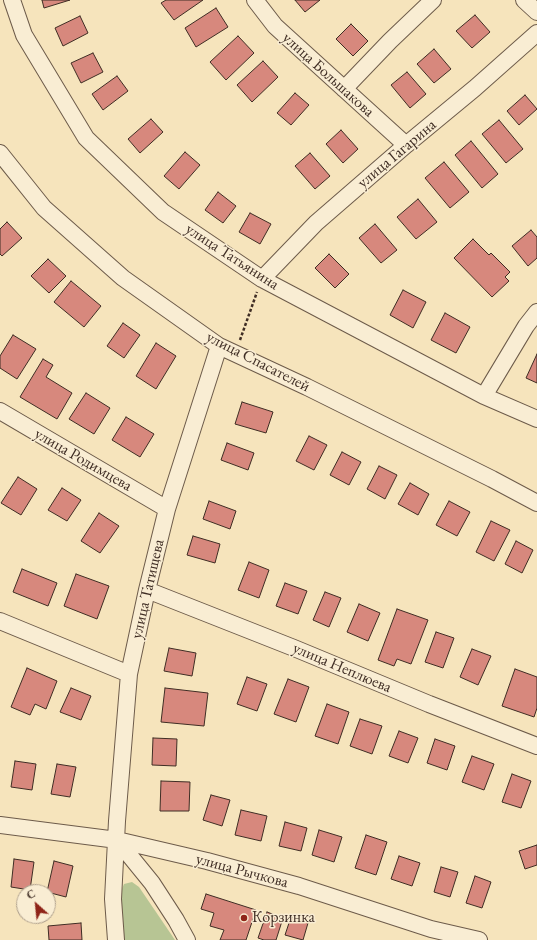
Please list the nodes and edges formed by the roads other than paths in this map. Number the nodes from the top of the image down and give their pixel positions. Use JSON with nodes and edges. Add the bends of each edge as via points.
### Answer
{"nodes":[{"id":1,"x":12,"y":0,"type":"edge"},
{"id":2,"x":255,"y":0,"type":"edge"},
{"id":3,"x":433,"y":0,"type":"edge"},
{"id":4,"x":524,"y":0,"type":"edge"},
{"id":5,"x":537,"y":12,"type":"edge"},
{"id":6,"x":537,"y":33,"type":"edge"},
{"id":7,"x":344,"y":89,"type":"junction"},
{"id":8,"x":406,"y":145,"type":"junction"},
{"id":9,"x":0,"y":153,"type":"edge"},
{"id":10,"x":262,"y":279,"type":"junction"},
{"id":11,"x":537,"y":312,"type":"edge"},
{"id":12,"x":219,"y":346,"type":"junction"},
{"id":13,"x":484,"y":396,"type":"junction"},
{"id":14,"x":0,"y":411,"type":"edge"},
{"id":15,"x":537,"y":419,"type":"edge"},
{"id":16,"x":537,"y":503,"type":"edge"},
{"id":17,"x":167,"y":509,"type":"junction"},
{"id":18,"x":146,"y":590,"type":"junction"},
{"id":19,"x":0,"y":621,"type":"edge"},
{"id":20,"x":129,"y":674,"type":"junction"},
{"id":21,"x":537,"y":746,"type":"edge"},
{"id":22,"x":0,"y":825,"type":"edge"},
{"id":23,"x":117,"y":840,"type":"junction"},
{"id":24,"x":434,"y":935,"type":"edge"},
{"id":25,"x":116,"y":940,"type":"edge"},
{"id":26,"x":187,"y":940,"type":"edge"},
{"id":27,"x":478,"y":940,"type":"edge"}],
"edges":[{"from":1,"to":10,"type":"street","name":"улица Татьянина","via":[[24,35],[86,138],[163,212]]},
{"from":2,"to":7,"type":"street","name":"улица Большакова","via":[[275,26]]},
{"from":3,"to":7,"type":"street"},
{"from":4,"to":5,"type":"street"},
{"from":6,"to":8,"type":"street","name":"улица Гагарина"},
{"from":7,"to":8,"type":"street","name":"улица Большакова"},
{"from":8,"to":10,"type":"street","name":"улица Гагарина","via":[[316,223]]},
{"from":9,"to":12,"type":"street","name":"улица Спасателей","via":[[44,208],[123,278]]},
{"from":10,"to":13,"type":"street","name":"улица Татьянина"},
{"from":11,"to":13,"type":"street"},
{"from":12,"to":16,"type":"street","name":"улица Спасателей"},
{"from":12,"to":17,"type":"street","name":"улица Татищева"},
{"from":13,"to":15,"type":"street","name":"улица Татьянина"},
{"from":14,"to":17,"type":"street","name":"улица Родимцева"},
{"from":17,"to":18,"type":"street","name":"улица Татищева"},
{"from":18,"to":20,"type":"street","name":"улица Татищева"},
{"from":18,"to":21,"type":"street","name":"улица Неплюева"},
{"from":19,"to":20,"type":"street"},
{"from":20,"to":23,"type":"street","name":"улица Татищева"},
{"from":22,"to":23,"type":"street","name":"улица Рычкова"},
{"from":23,"to":24,"type":"street","name":"улица Рычкова","via":[[299,886]]},
{"from":23,"to":25,"type":"street","name":"улица Татищева","via":[[113,899]]},
{"from":23,"to":26,"type":"street","via":[[152,884]]},
{"from":24,"to":27,"type":"street","name":"улица Рычкова"}]}
